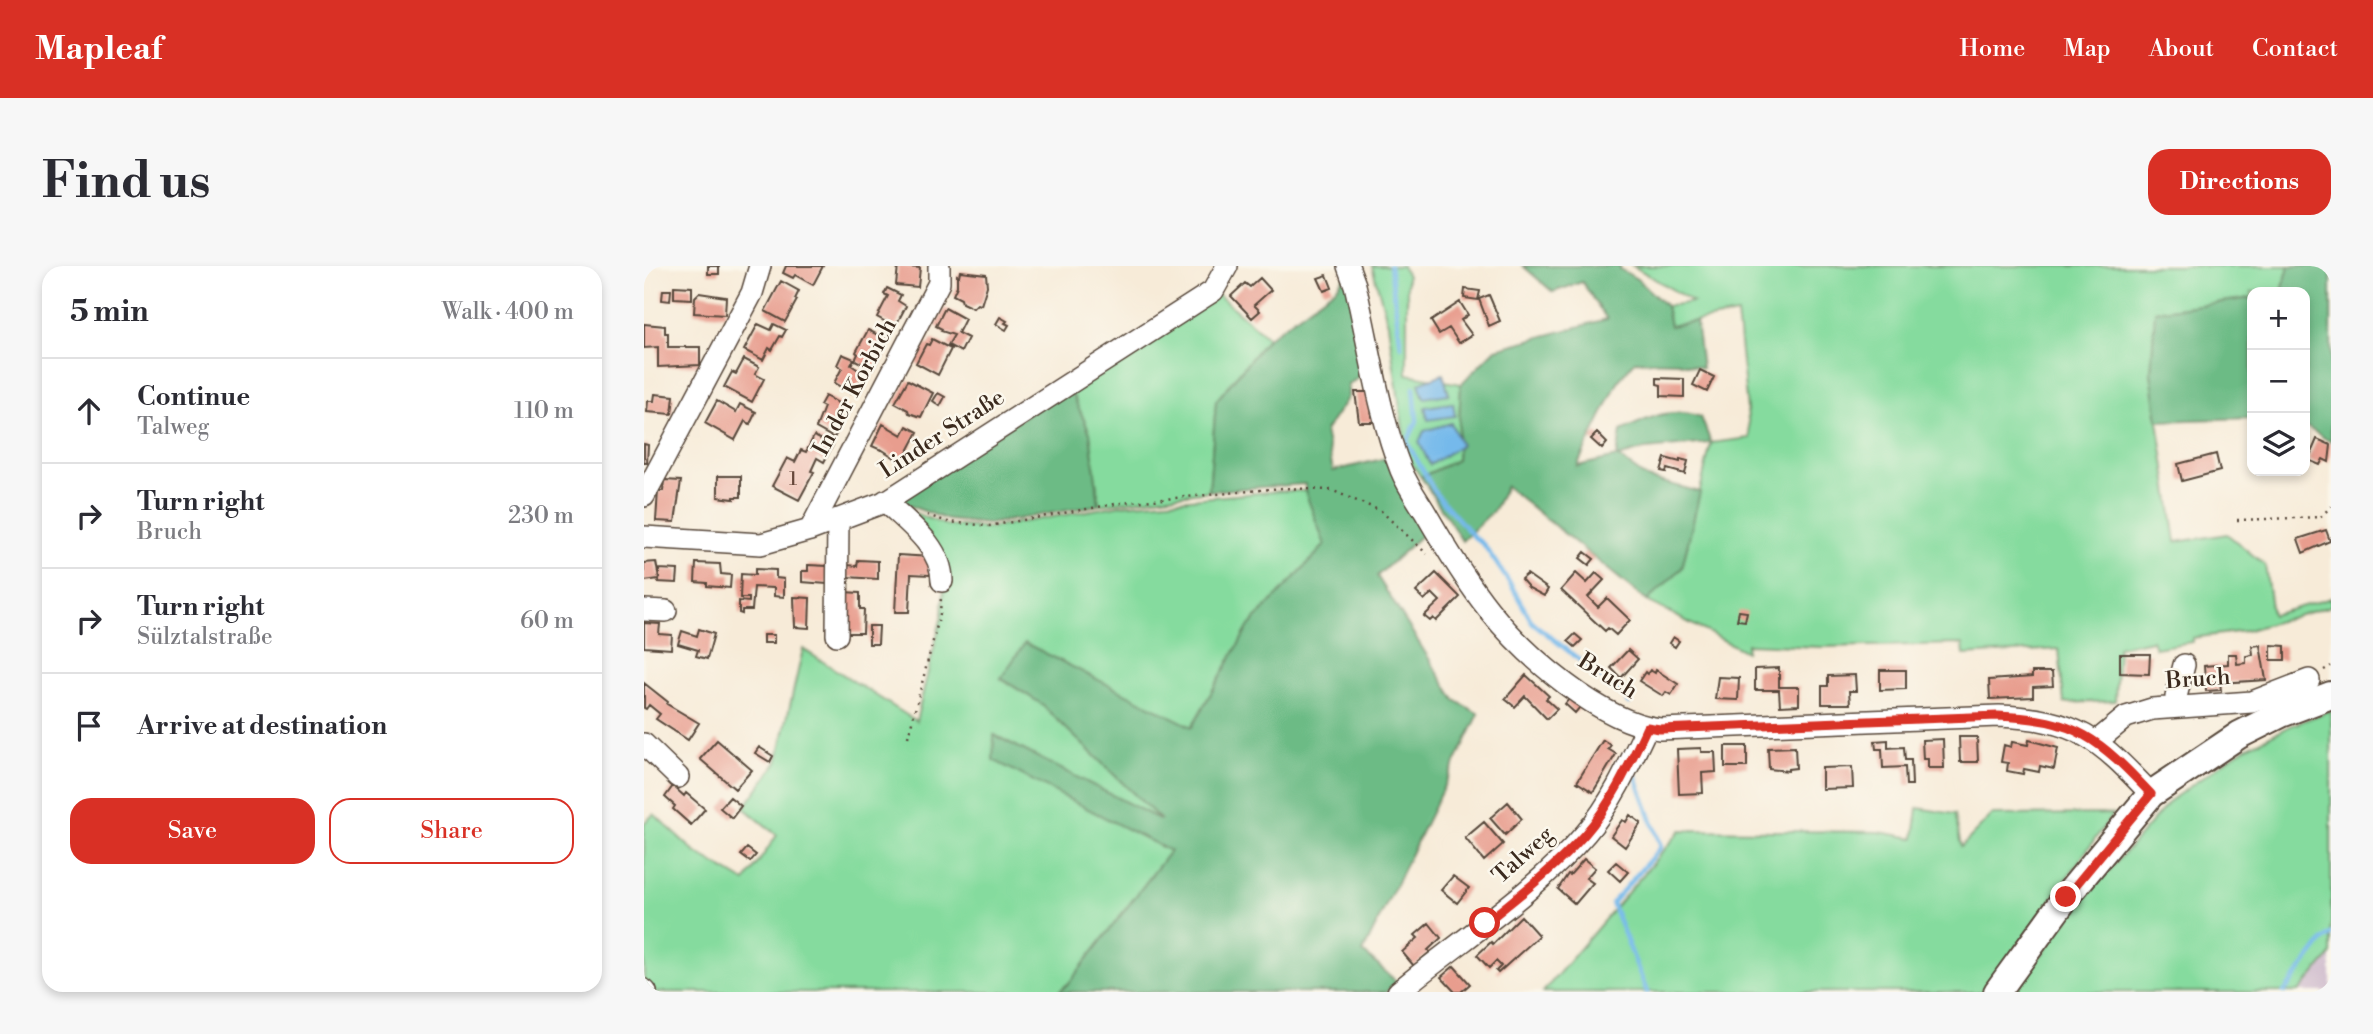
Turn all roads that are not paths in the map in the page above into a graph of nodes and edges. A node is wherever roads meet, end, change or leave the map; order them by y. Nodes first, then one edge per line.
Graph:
1 (760, 266) edge
2 (939, 266) edge
3 (1227, 266) edge
4 (1349, 266) edge
5 (644, 496) edge
6 (885, 502) junction
7 (838, 519) junction
8 (810, 530) junction
9 (644, 537) edge
10 (942, 581) road end
11 (644, 610) edge
12 (666, 611) dead end
13 (837, 635) dead end
14 (2184, 665) dead end
15 (2309, 680) dead end
16 (2331, 695) edge
17 (2176, 708) junction
18 (1647, 727) junction
19 (2096, 742) junction
20 (644, 744) edge
21 (678, 777) dead end
22 (2151, 794) junction
23 (1398, 992) edge
24 (1997, 992) edge

1 - 5 street
2 - 8 street, In der Korbich
3 - 6 street, Linder Straße
4 - 18 street, Bruch
6 - 7 street, Linder Straße
6 - 10 street
7 - 8 street, Linder Straße
7 - 13 street
8 - 9 street, Linder Straße
11 - 12 street
14 - 17 street
15 - 17 street, Bruch
16 - 22 main road
17 - 19 street, Bruch
18 - 19 street, Bruch
18 - 23 street, Talweg
19 - 22 street, Bruch
20 - 21 street
22 - 24 main road

